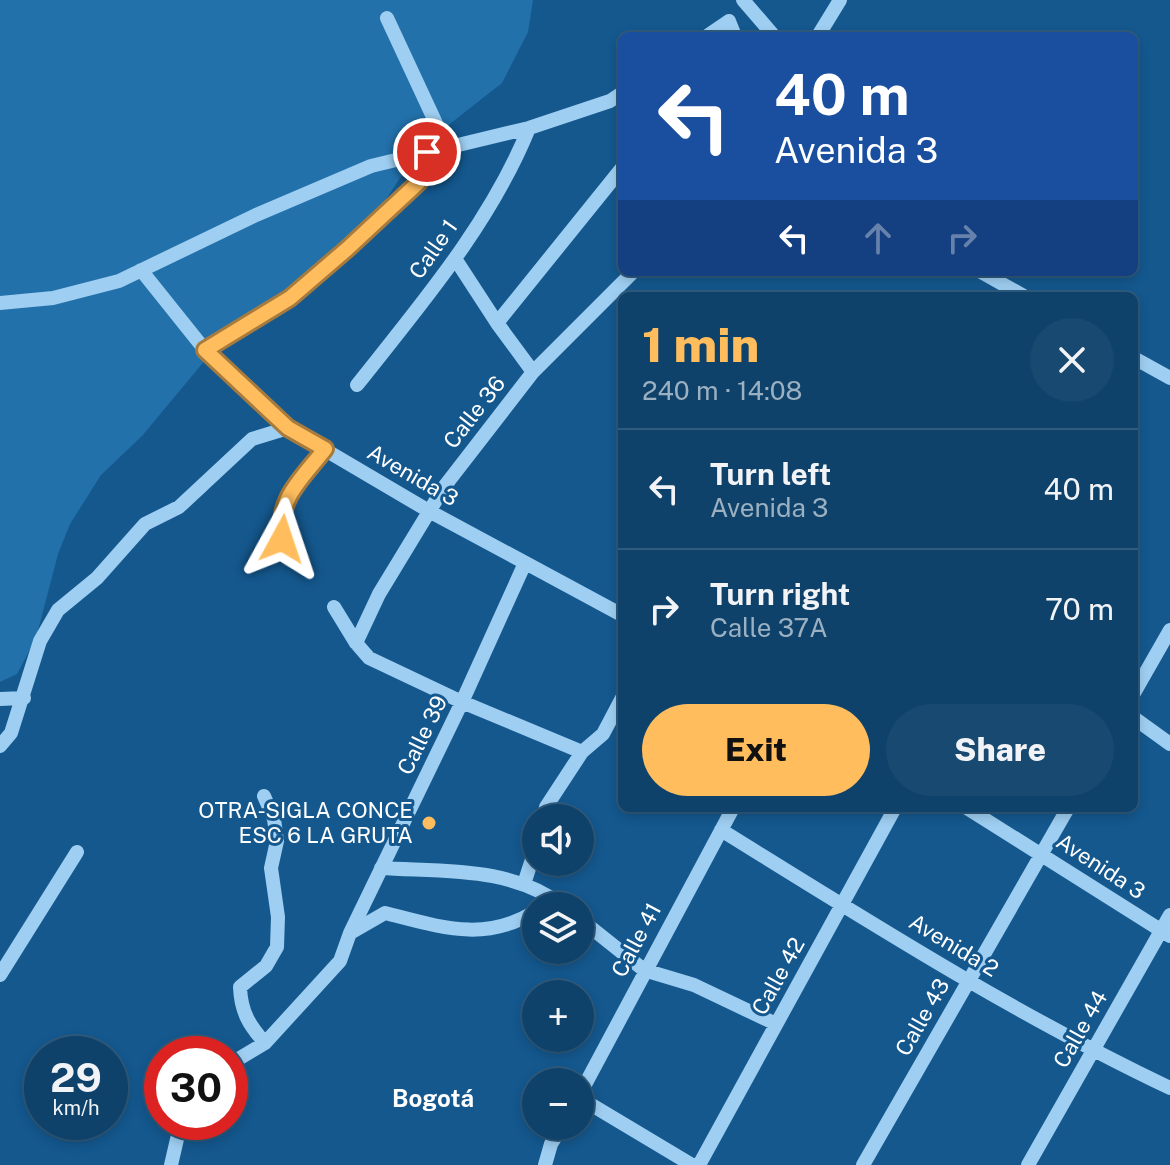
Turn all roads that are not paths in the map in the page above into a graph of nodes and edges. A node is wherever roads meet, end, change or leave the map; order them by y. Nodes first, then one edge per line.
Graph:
1 (840, 0) edge
2 (745, 2) edge
3 (387, 18) dead end
4 (729, 21) junction
5 (713, 32) edge
6 (733, 32) edge
7 (771, 32) edge
8 (820, 32) edge
9 (618, 96) edge
10 (529, 128) junction
11 (447, 147) junction
12 (427, 152) junction
13 (618, 173) edge
14 (456, 260) junction
15 (141, 270) junction
16 (629, 276) edge
17 (988, 276) edge
18 (1017, 292) edge
19 (0, 303) edge
20 (497, 323) junction
21 (205, 350) junction
22 (1138, 360) edge
23 (533, 372) junction
24 (1170, 378) edge
25 (357, 385) dead end
26 (288, 428) junction
27 (325, 449) junction
28 (429, 511) junction
29 (282, 539) dead end
30 (525, 563) junction
31 (334, 607) dead end
32 (618, 613) edge
33 (1170, 630) edge
34 (356, 643) junction
35 (1138, 686) edge
36 (24, 698) junction
37 (0, 699) edge
38 (462, 702) junction
39 (618, 706) edge
40 (1138, 721) edge
41 (1170, 744) edge
42 (0, 746) edge
43 (582, 752) junction
44 (264, 796) dead end
45 (548, 804) edge
46 (731, 812) edge
47 (893, 812) edge
48 (974, 812) edge
49 (1066, 812) edge
50 (721, 830) junction
51 (77, 852) dead end
52 (1042, 853) junction
53 (381, 868) junction
54 (527, 876) edge
55 (524, 884) junction
56 (536, 892) edge
57 (842, 905) junction
58 (1170, 915) edge
59 (522, 918) edge
60 (594, 930) edge
61 (350, 933) junction
62 (1165, 934) edge
63 (644, 970) junction
64 (0, 975) edge
65 (969, 980) junction
66 (776, 1024) junction
67 (265, 1043) junction
68 (1093, 1051) junction
69 (248, 1053) edge
70 (594, 1068) edge
71 (1170, 1088) edge
72 (594, 1105) edge
73 (177, 1140) edge
74 (553, 1140) edge
75 (171, 1165) edge
76 (545, 1165) edge
77 (692, 1165) edge
78 (699, 1165) edge
79 (863, 1165) edge
80 (1028, 1165) edge

1 - 8 street
2 - 4 street
2 - 7 street
3 - 11 street
4 - 5 street
4 - 6 street
9 - 10 street
10 - 11 street
10 - 14 street, Calle 1
11 - 12 street
12 - 15 street
12 - 21 street
13 - 20 street
14 - 20 street
14 - 25 street, Calle 1
15 - 19 street
15 - 21 street, Avenida 3
16 - 23 street, Calle 36
17 - 18 street
20 - 23 street
21 - 26 street, Avenida 3
22 - 24 street
23 - 28 street, Calle 36
26 - 27 street, Avenida 3
26 - 36 street
27 - 28 street, Avenida 3
27 - 29 street
28 - 30 street, Avenida 3
28 - 34 street, Calle 36
30 - 32 street, Avenida 3
30 - 38 street, Calle 39
31 - 34 street
33 - 35 street
34 - 38 street
36 - 37 street
36 - 42 street
38 - 43 street
38 - 53 street, Calle 39
39 - 43 street
40 - 41 street
43 - 45 street
44 - 67 street
46 - 50 street, Calle 41
47 - 57 street, Calle 42
48 - 52 street, Avenida 3
49 - 52 street, Calle 43
50 - 57 street, Avenida 2
50 - 63 street, Calle 41
51 - 64 street
52 - 62 street, Avenida 3
52 - 65 street, Calle 43
53 - 55 street
53 - 61 street, Calle 39
54 - 55 street
55 - 56 street
57 - 65 street, Avenida 2
57 - 66 street, Calle 42
58 - 62 street, Calle 44
59 - 61 street
60 - 63 street
61 - 67 street, Calle 39
62 - 68 street, Calle 44
63 - 66 street
63 - 70 street, Calle 41
65 - 68 street, Avenida 2
65 - 79 street, Calle 43
66 - 78 street, Calle 42
67 - 69 street, Calle 39
68 - 71 street, Avenida 2
68 - 80 street, Calle 44
72 - 77 street
73 - 75 street
74 - 76 street

